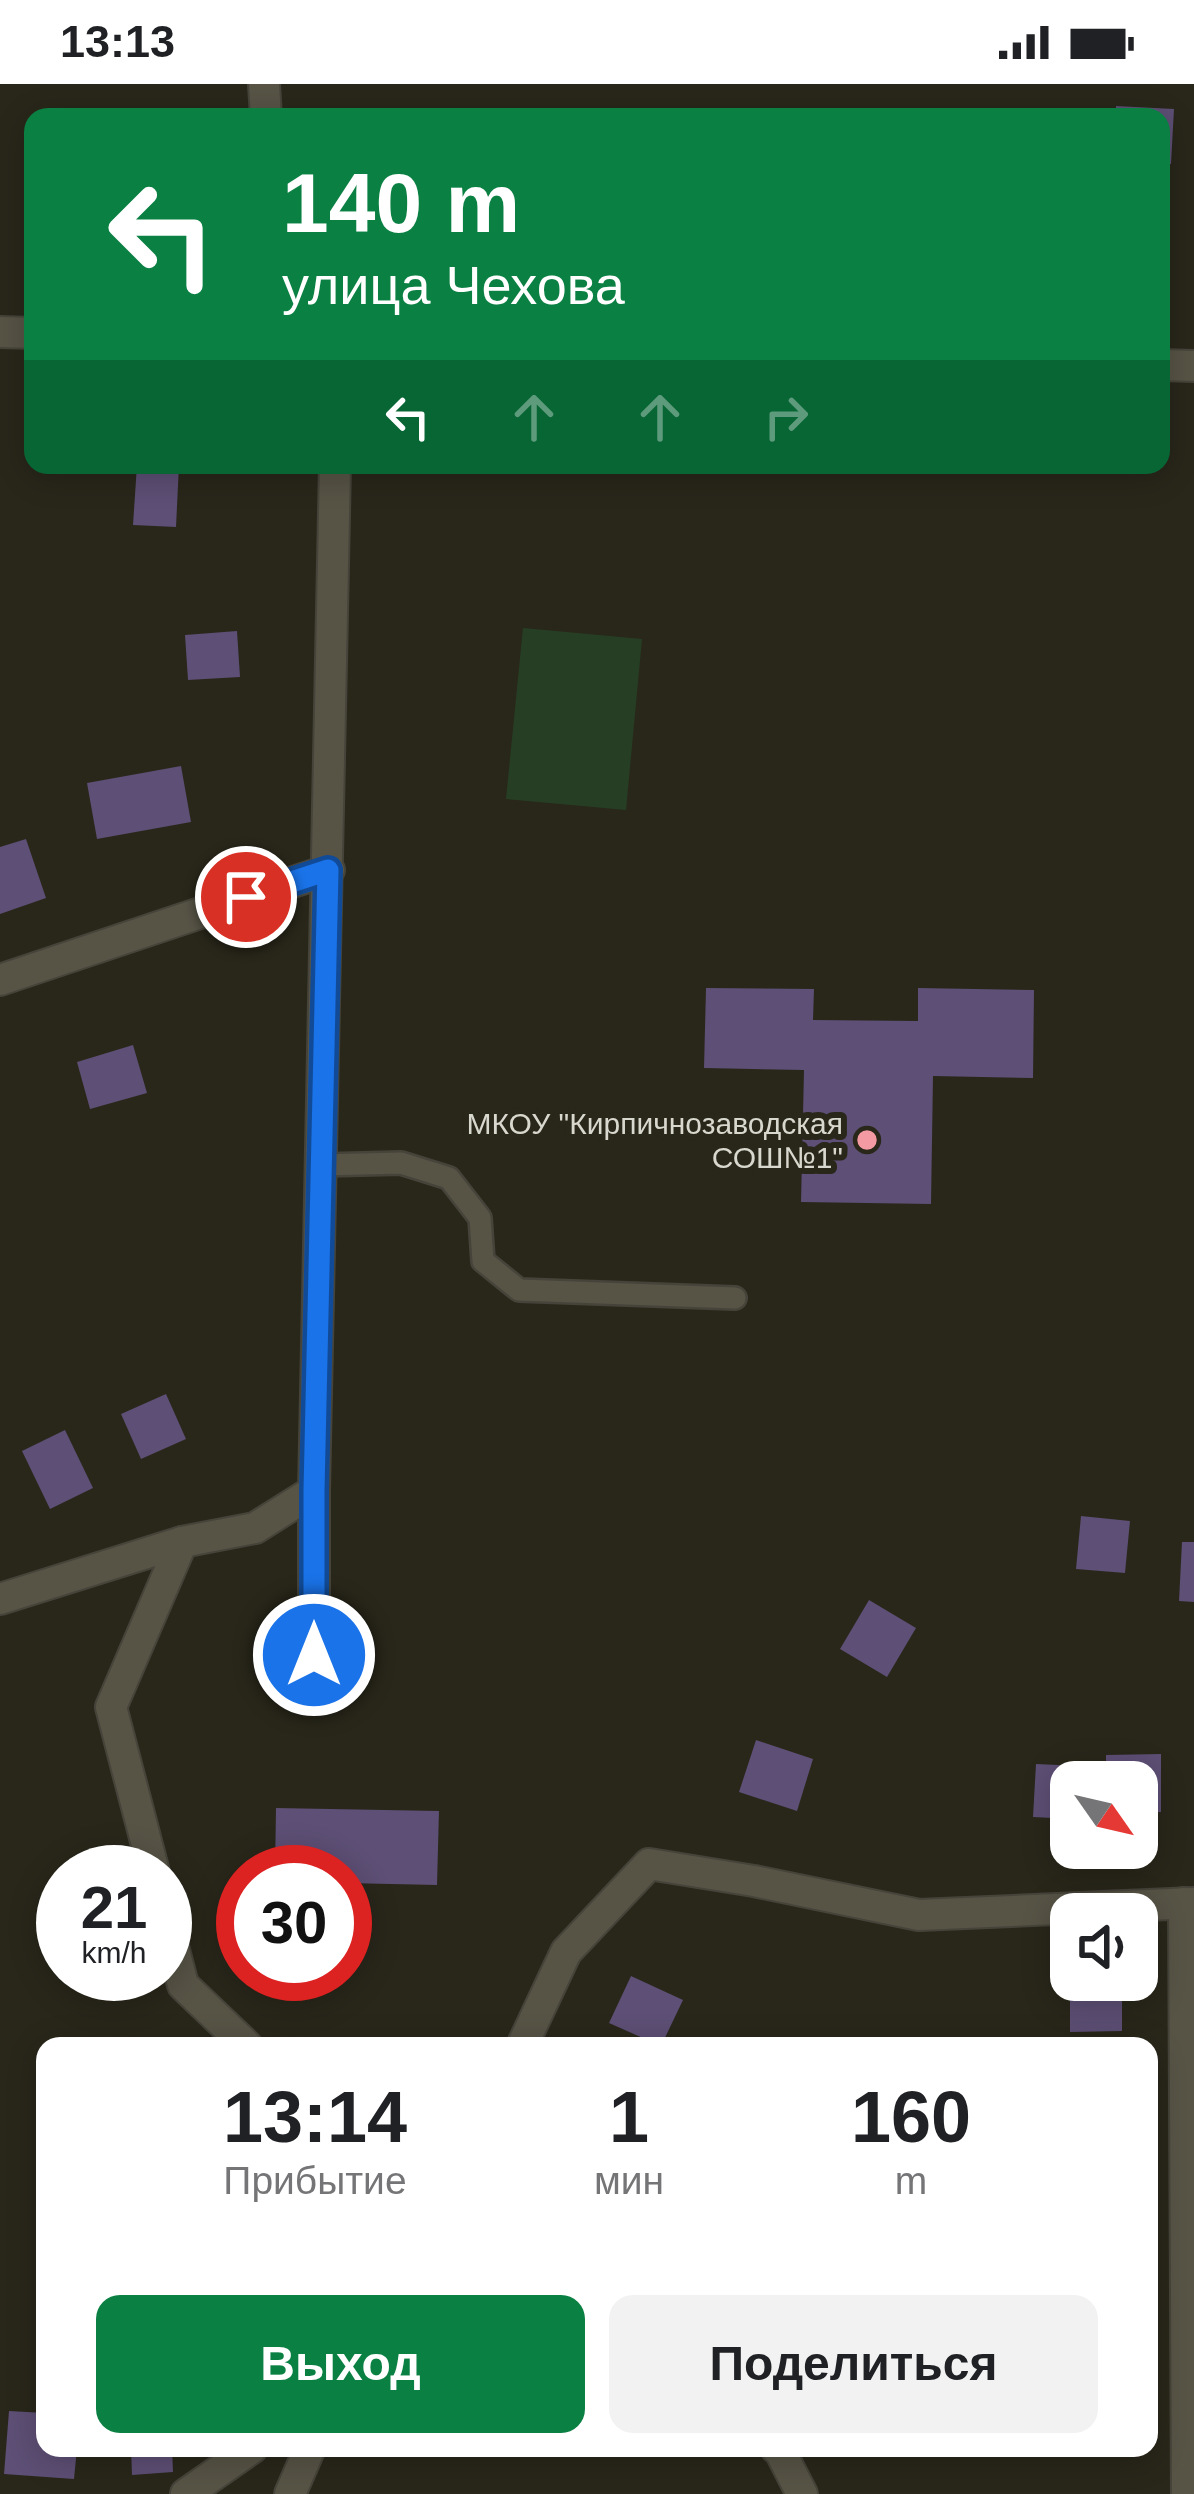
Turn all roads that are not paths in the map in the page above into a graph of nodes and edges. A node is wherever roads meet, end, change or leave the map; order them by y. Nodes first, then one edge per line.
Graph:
1 (335, 474) edge
2 (328, 870) junction
3 (0, 980) edge
4 (322, 1165) junction
5 (735, 1298) dead end
6 (314, 1491) junction
7 (182, 1542) junction
8 (0, 1599) edge
9 (314, 1655) dead end
10 (147, 1845) edge
11 (1189, 1903) edge
12 (192, 1994) edge
13 (238, 2037) edge
14 (526, 2037) edge
15 (239, 2457) edge
16 (306, 2457) edge
17 (783, 2457) edge
18 (186, 2494) edge
19 (290, 2494) edge
20 (802, 2494) edge
21 (1187, 2494) edge

1 - 2 street
2 - 3 street
2 - 4 street
4 - 5 lane
4 - 6 street
6 - 7 street
6 - 9 street
7 - 8 street
7 - 10 street
11 - 14 street
11 - 21 street
12 - 13 street
15 - 18 street
16 - 19 street
17 - 20 street

